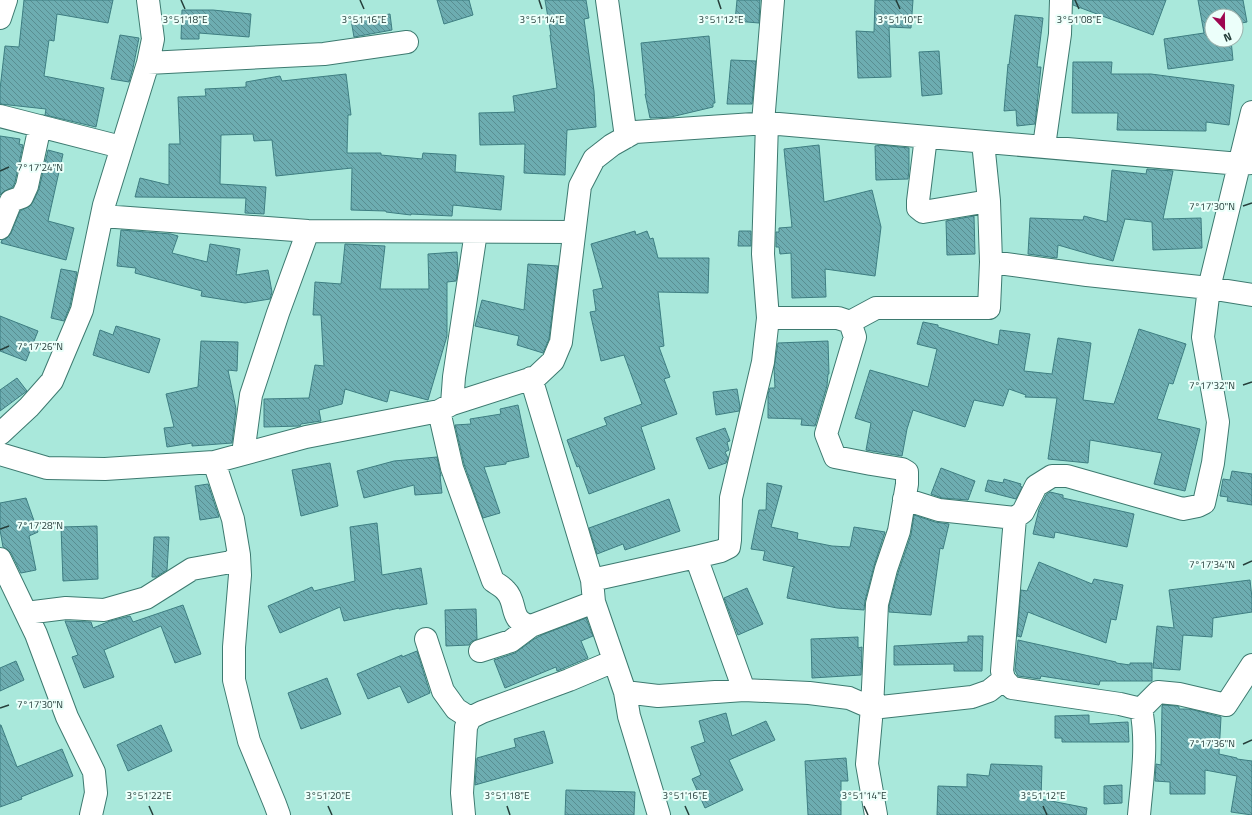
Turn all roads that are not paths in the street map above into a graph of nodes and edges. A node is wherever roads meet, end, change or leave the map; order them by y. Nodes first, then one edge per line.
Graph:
1 (6, 0) edge
2 (148, 0) edge
3 (608, 0) edge
4 (773, 0) edge
5 (1061, 0) edge
6 (0, 18) edge
7 (407, 42) dead end
8 (148, 63) junction
9 (1252, 112) edge
10 (0, 116) edge
11 (765, 123) junction
12 (40, 126) junction
13 (626, 137) junction
14 (926, 137) junction
15 (983, 142) junction
16 (1044, 146) junction
17 (121, 147) junction
18 (1246, 163) edge
19 (989, 201) junction
20 (102, 216) junction
21 (0, 228) edge
22 (308, 231) junction
23 (476, 232) junction
24 (574, 232) junction
25 (991, 262) junction
26 (1209, 288) junction
27 (1252, 295) edge
28 (768, 318) junction
29 (850, 322) junction
30 (531, 378) junction
31 (445, 408) junction
32 (0, 434) edge
33 (0, 454) edge
34 (243, 454) junction
35 (214, 462) junction
36 (904, 499) junction
37 (1015, 518) junction
38 (239, 555) junction
39 (696, 557) junction
40 (0, 558) edge
41 (592, 580) junction
42 (594, 602) junction
43 (26, 613) junction
44 (531, 626) junction
45 (426, 639) dead end
46 (480, 652) dead end
47 (614, 661) junction
48 (1252, 665) edge
49 (1004, 679) junction
50 (744, 690) junction
51 (625, 692) junction
52 (872, 708) junction
53 (1141, 709) junction
54 (470, 718) junction
55 (1143, 814) edge
56 (90, 815) edge
57 (279, 815) edge
58 (464, 815) edge
59 (659, 815) edge
60 (876, 815) edge

1 - 6 street
2 - 8 street
3 - 13 street
4 - 11 street
5 - 16 street
7 - 8 street
8 - 17 street
9 - 18 street
10 - 12 street
11 - 13 street
11 - 14 street
11 - 28 street
12 - 17 street
12 - 21 street
13 - 24 street
14 - 15 street
14 - 19 street
15 - 16 street
15 - 19 street
16 - 18 street
17 - 20 street
18 - 26 street
19 - 25 street
20 - 22 street
20 - 32 street
22 - 23 street
22 - 34 street
23 - 24 street
23 - 31 street
24 - 30 street
25 - 26 street
25 - 29 street
26 - 27 street
26 - 37 street
28 - 29 street
28 - 39 street
29 - 36 street
30 - 31 street
30 - 41 street
31 - 34 street
31 - 44 street
33 - 35 street
34 - 35 street
35 - 38 street
36 - 37 street
36 - 52 street
37 - 49 street
38 - 43 street
38 - 57 street
39 - 41 street
39 - 50 street
40 - 43 street
41 - 42 street
42 - 44 street
42 - 47 street
43 - 56 street
44 - 46 street
45 - 54 street
47 - 51 street
47 - 54 street
48 - 53 street
49 - 52 street
49 - 53 street
50 - 51 street
50 - 52 street
51 - 59 street
52 - 60 street
53 - 55 street
54 - 58 street

